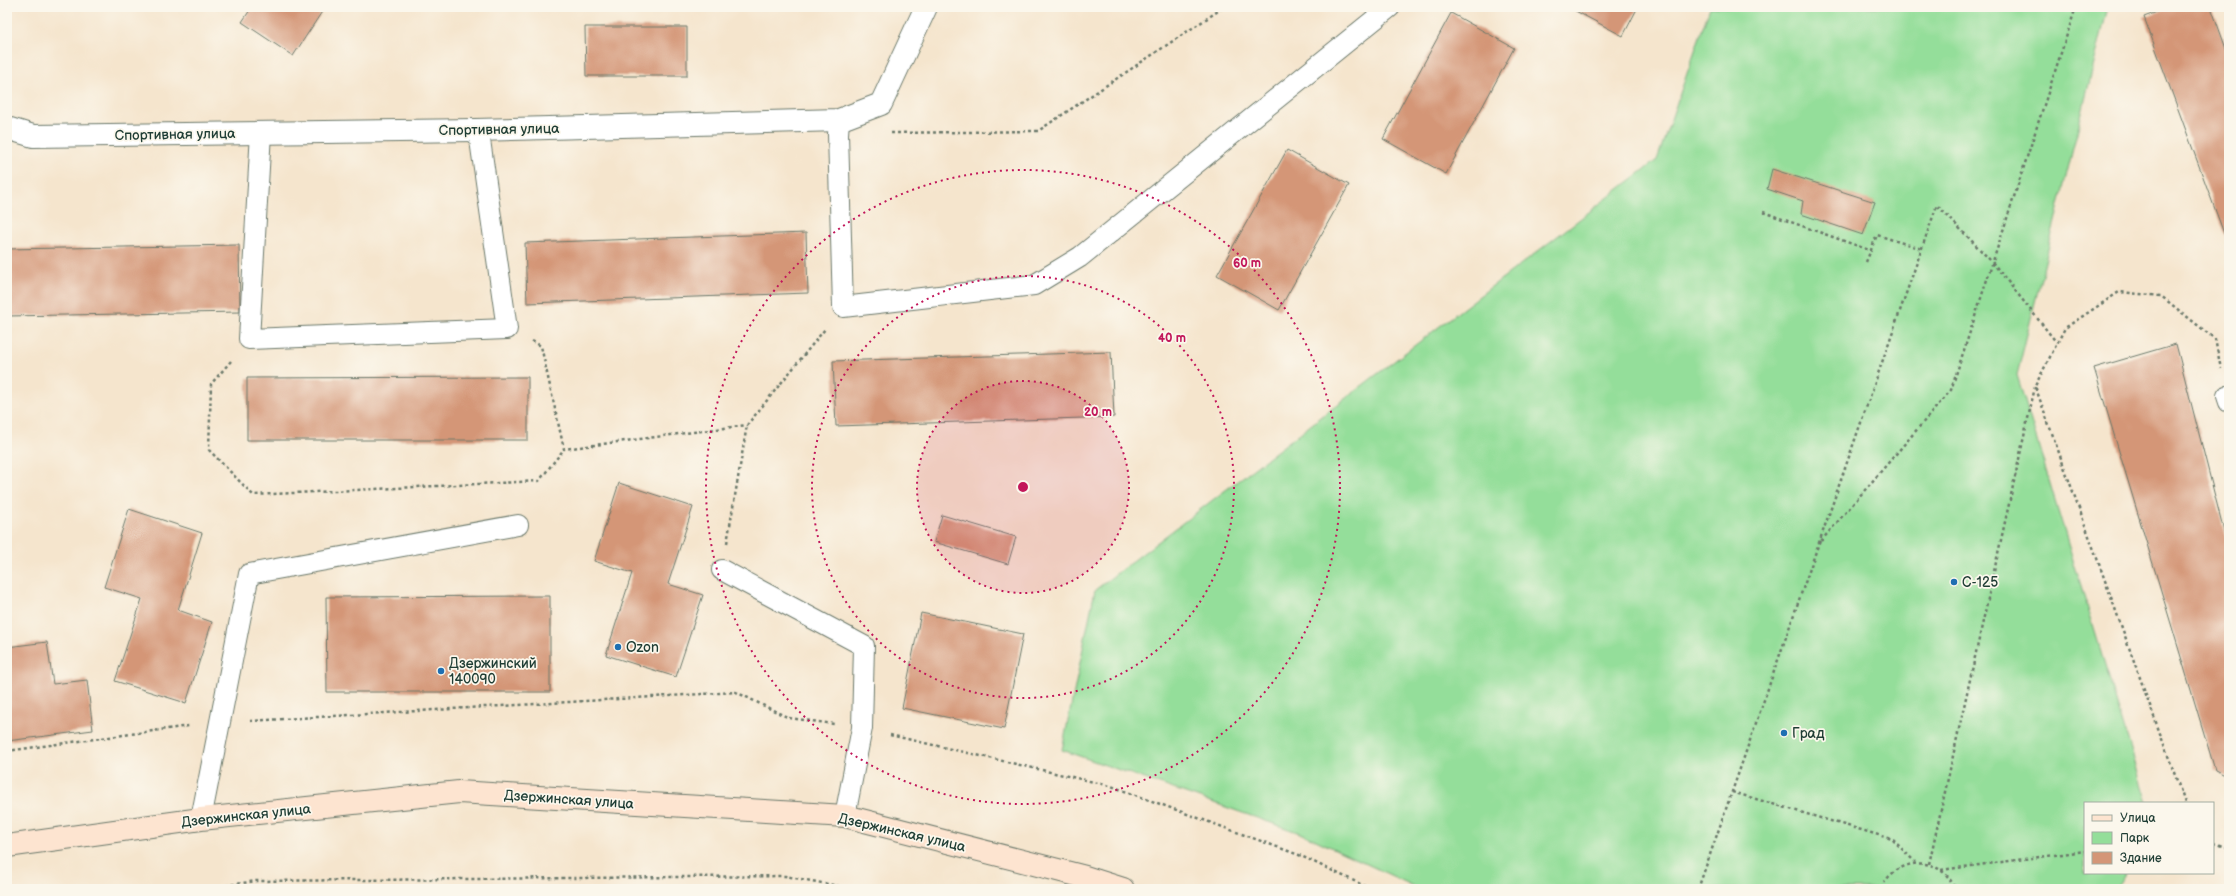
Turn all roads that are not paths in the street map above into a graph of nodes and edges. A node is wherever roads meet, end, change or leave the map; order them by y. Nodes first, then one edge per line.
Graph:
1 (926, 7) edge
2 (1390, 7) edge
3 (839, 120) junction
4 (7, 128) edge
5 (474, 130) junction
6 (261, 133) junction
7 (518, 525) dead end
8 (722, 570) road end
9 (846, 816) junction
10 (201, 819) junction
11 (7, 846) edge
12 (1124, 889) edge

1 - 3 street, Спортивная улица
2 - 3 lane
3 - 5 street, Спортивная улица
4 - 6 street, Спортивная улица
5 - 6 street, Спортивная улица
5 - 6 lane
7 - 10 lane
8 - 9 lane
9 - 10 main road, Дзержинская улица
9 - 12 main road, Дзержинская улица
10 - 11 main road, Дзержинская улица

